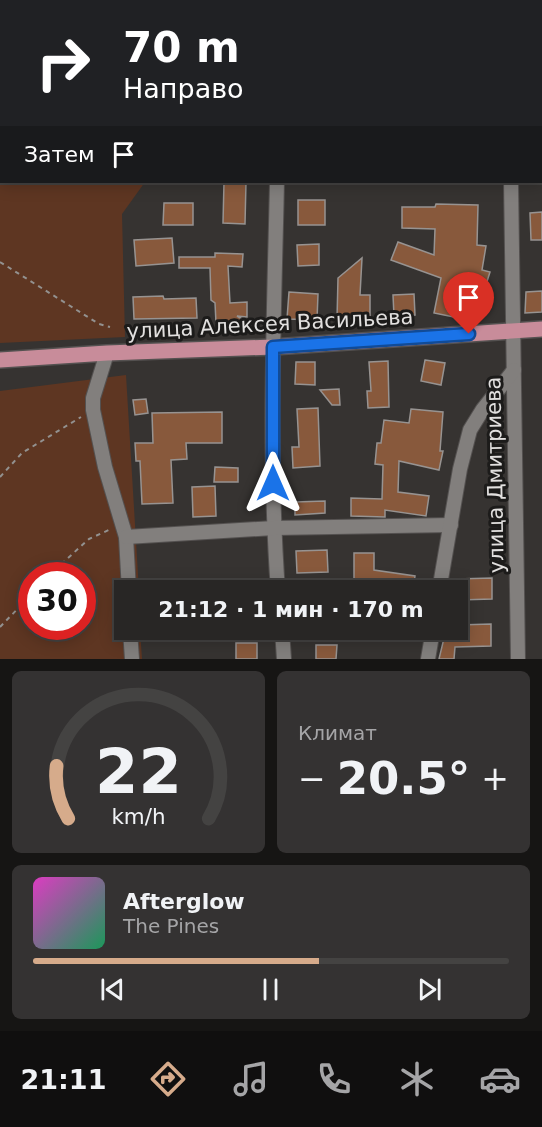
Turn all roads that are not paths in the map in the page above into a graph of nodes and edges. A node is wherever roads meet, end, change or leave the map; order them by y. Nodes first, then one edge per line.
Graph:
1 (277, 183) edge
2 (511, 183) edge
3 (542, 329) edge
4 (513, 331) junction
5 (273, 347) junction
6 (107, 352) junction
7 (0, 360) edge
8 (514, 370) junction
9 (451, 525) junction
10 (274, 528) junction
11 (124, 531) junction
12 (128, 580) edge
13 (278, 580) edge
14 (441, 580) edge
15 (131, 640) edge
16 (283, 640) edge
17 (431, 640) edge
18 (132, 659) edge
19 (284, 659) edge
20 (428, 659) edge
21 (518, 659) edge

1 - 5 street
2 - 4 street, улица Дмитриева
3 - 4 main road, улица Алексея Васильева
4 - 5 main road, улица Алексея Васильева
4 - 8 street, улица Дмитриева
5 - 6 main road, улица Алексея Васильева
5 - 10 street
6 - 7 main road, улица Алексея Васильева
6 - 11 street
8 - 9 street
8 - 21 street, улица Дмитриева
9 - 10 street
9 - 14 street
10 - 11 street
10 - 13 street
11 - 12 street
15 - 18 street
16 - 19 street
17 - 20 street

